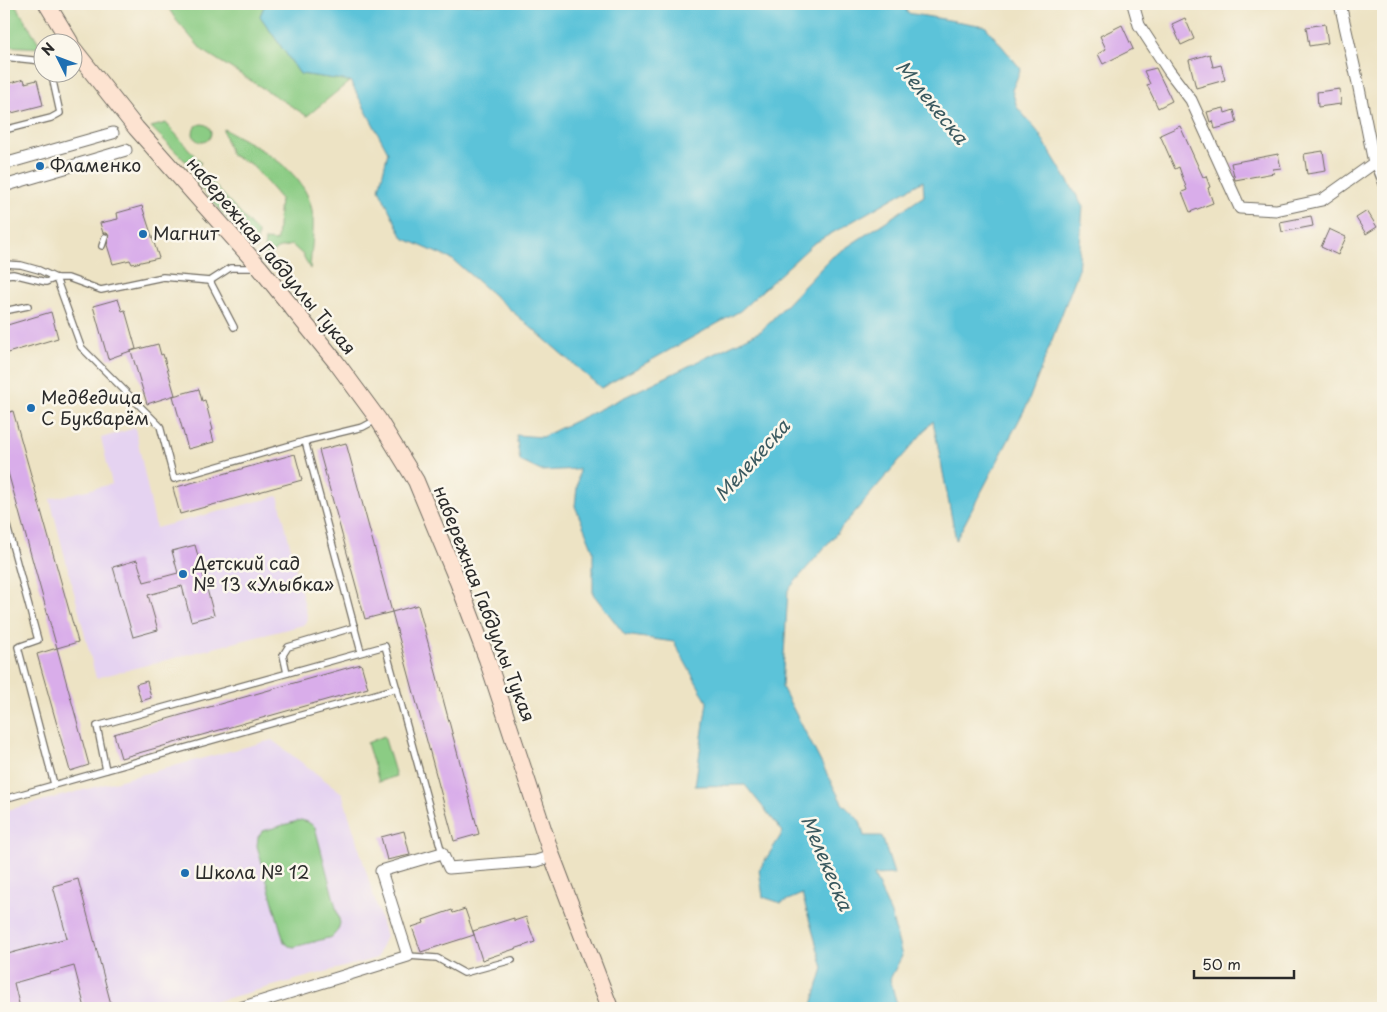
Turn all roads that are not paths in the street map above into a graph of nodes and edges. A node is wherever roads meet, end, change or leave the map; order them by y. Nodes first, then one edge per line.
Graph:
1 (47, 4) edge
2 (1133, 4) edge
3 (1340, 4) edge
4 (64, 32) edge
5 (4, 57) edge
6 (32, 60) edge
7 (82, 60) edge
8 (53, 82) edge
9 (4, 130) edge
10 (113, 133) dead end
11 (126, 150) dead end
12 (1374, 163) junction
13 (4, 164) edge
14 (4, 186) edge
15 (1383, 186) edge
16 (105, 237) dead end
17 (102, 246) dead end
18 (4, 264) edge
19 (260, 268) junction
20 (4, 275) edge
21 (56, 278) junction
22 (210, 281) junction
23 (28, 306) dead end
24 (4, 311) edge
25 (234, 327) dead end
26 (378, 420) junction
27 (305, 442) junction
28 (4, 515) edge
29 (355, 627) junction
30 (361, 652) junction
31 (286, 673) junction
32 (397, 688) junction
33 (106, 770) junction
34 (54, 784) junction
35 (4, 799) edge
36 (442, 853) junction
37 (552, 856) junction
38 (408, 956) junction
39 (512, 960) dead end
40 (240, 1008) edge
41 (610, 1008) edge

1 - 4 main road
2 - 12 street
3 - 12 street
5 - 6 lane
7 - 19 main road, набережная Габдуллы Тукая
8 - 9 lane
10 - 13 street
11 - 14 street
12 - 15 lane
16 - 17 lane
18 - 21 lane
19 - 22 lane
19 - 26 main road, набережная Габдуллы Тукая
20 - 21 lane
21 - 22 lane
21 - 27 lane
22 - 25 lane
23 - 24 lane
26 - 27 lane
26 - 37 main road, набережная Габдуллы Тукая
27 - 29 lane
28 - 34 lane
29 - 30 lane
29 - 31 lane
30 - 31 lane
30 - 32 lane
31 - 33 lane
32 - 33 lane
32 - 36 lane
33 - 34 lane
34 - 35 lane
36 - 37 street
36 - 38 street
37 - 41 main road, набережная Габдуллы Тукая
38 - 39 lane
38 - 40 street

